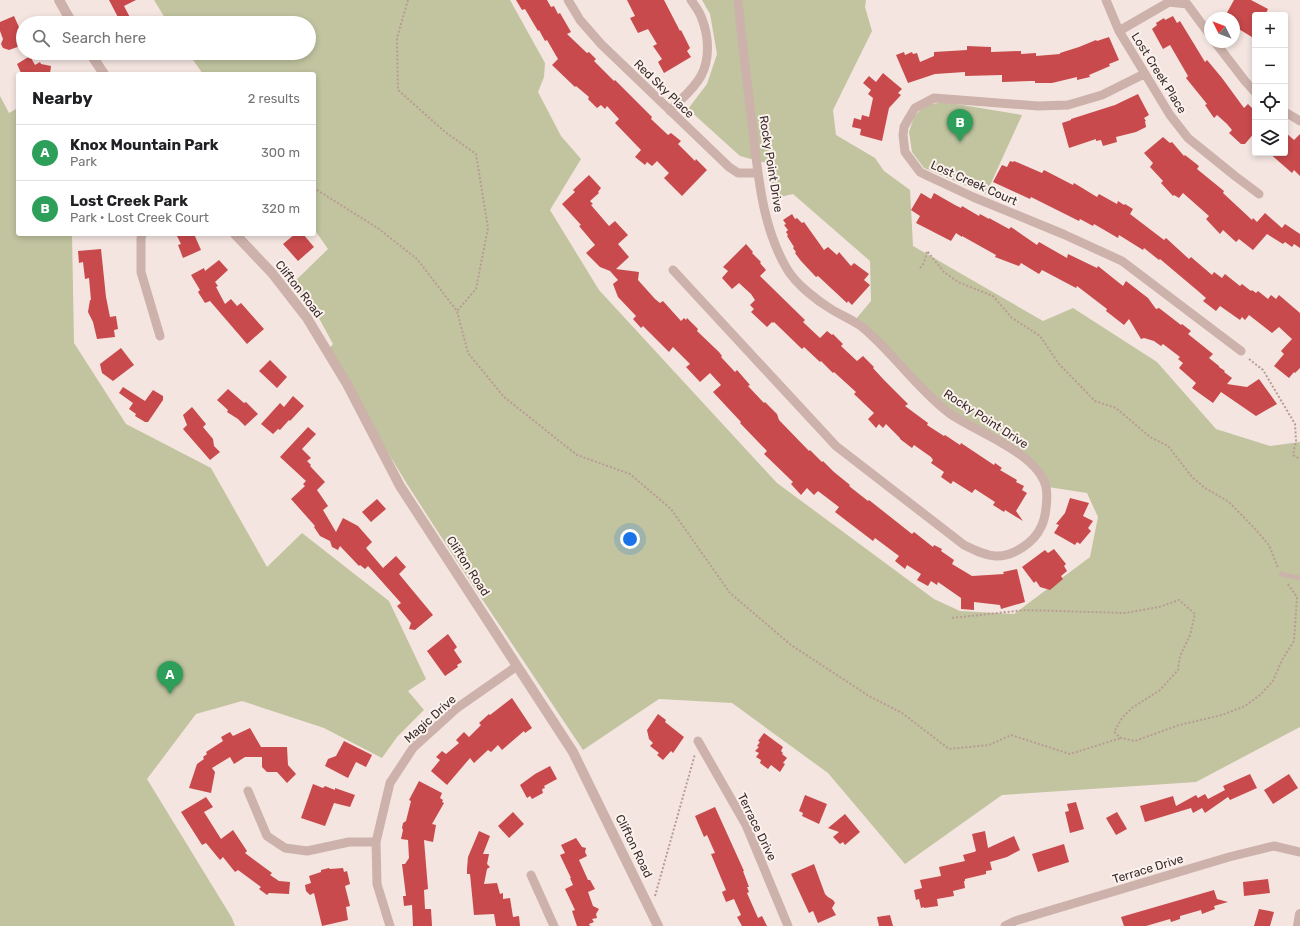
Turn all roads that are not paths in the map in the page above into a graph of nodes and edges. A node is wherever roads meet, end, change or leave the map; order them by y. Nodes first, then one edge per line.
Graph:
1 (58, 0) edge
2 (568, 0) edge
3 (691, 0) edge
4 (738, 0) edge
5 (1106, 0) edge
6 (68, 16) edge
7 (1204, 27) edge
8 (1119, 31) junction
9 (1220, 48) edge
10 (95, 60) edge
11 (103, 72) edge
12 (1144, 74) junction
13 (1252, 88) edge
14 (670, 111) junction
15 (1288, 114) edge
16 (1300, 121) edge
17 (758, 173) junction
18 (1259, 194) dead end
19 (142, 236) edge
20 (237, 236) edge
21 (673, 270) dead end
22 (160, 336) dead end
23 (1241, 351) dead end
24 (1281, 574) road end
25 (1300, 578) edge
26 (517, 666) junction
27 (698, 741) road end
28 (248, 791) dead end
29 (376, 842) junction
30 (1300, 852) edge
31 (531, 875) dead end
32 (1300, 914) edge
33 (390, 926) edge
34 (554, 926) edge
35 (658, 926) edge
36 (788, 926) edge
37 (1005, 926) edge
38 (1298, 926) edge

1 - 6 street
2 - 14 street, Red Sky Place
3 - 14 street
4 - 17 street, Rocky Point Drive
5 - 8 street, Lost Creek Place
7 - 8 street
8 - 12 street, Lost Creek Place
9 - 13 street
10 - 11 street
12 - 18 street, Lost Creek Place
12 - 23 street, Lost Creek Court
14 - 17 street, Red Sky Place
15 - 16 street
17 - 21 street, Rocky Point Drive
19 - 22 street
20 - 26 street, Clifton Road
24 - 25 lane
26 - 29 street, Magic Drive
26 - 35 street, Clifton Road
27 - 36 street, Terrace Drive
28 - 29 street
29 - 33 street, Magic Drive
30 - 37 street, Terrace Drive
31 - 34 street
32 - 38 street

